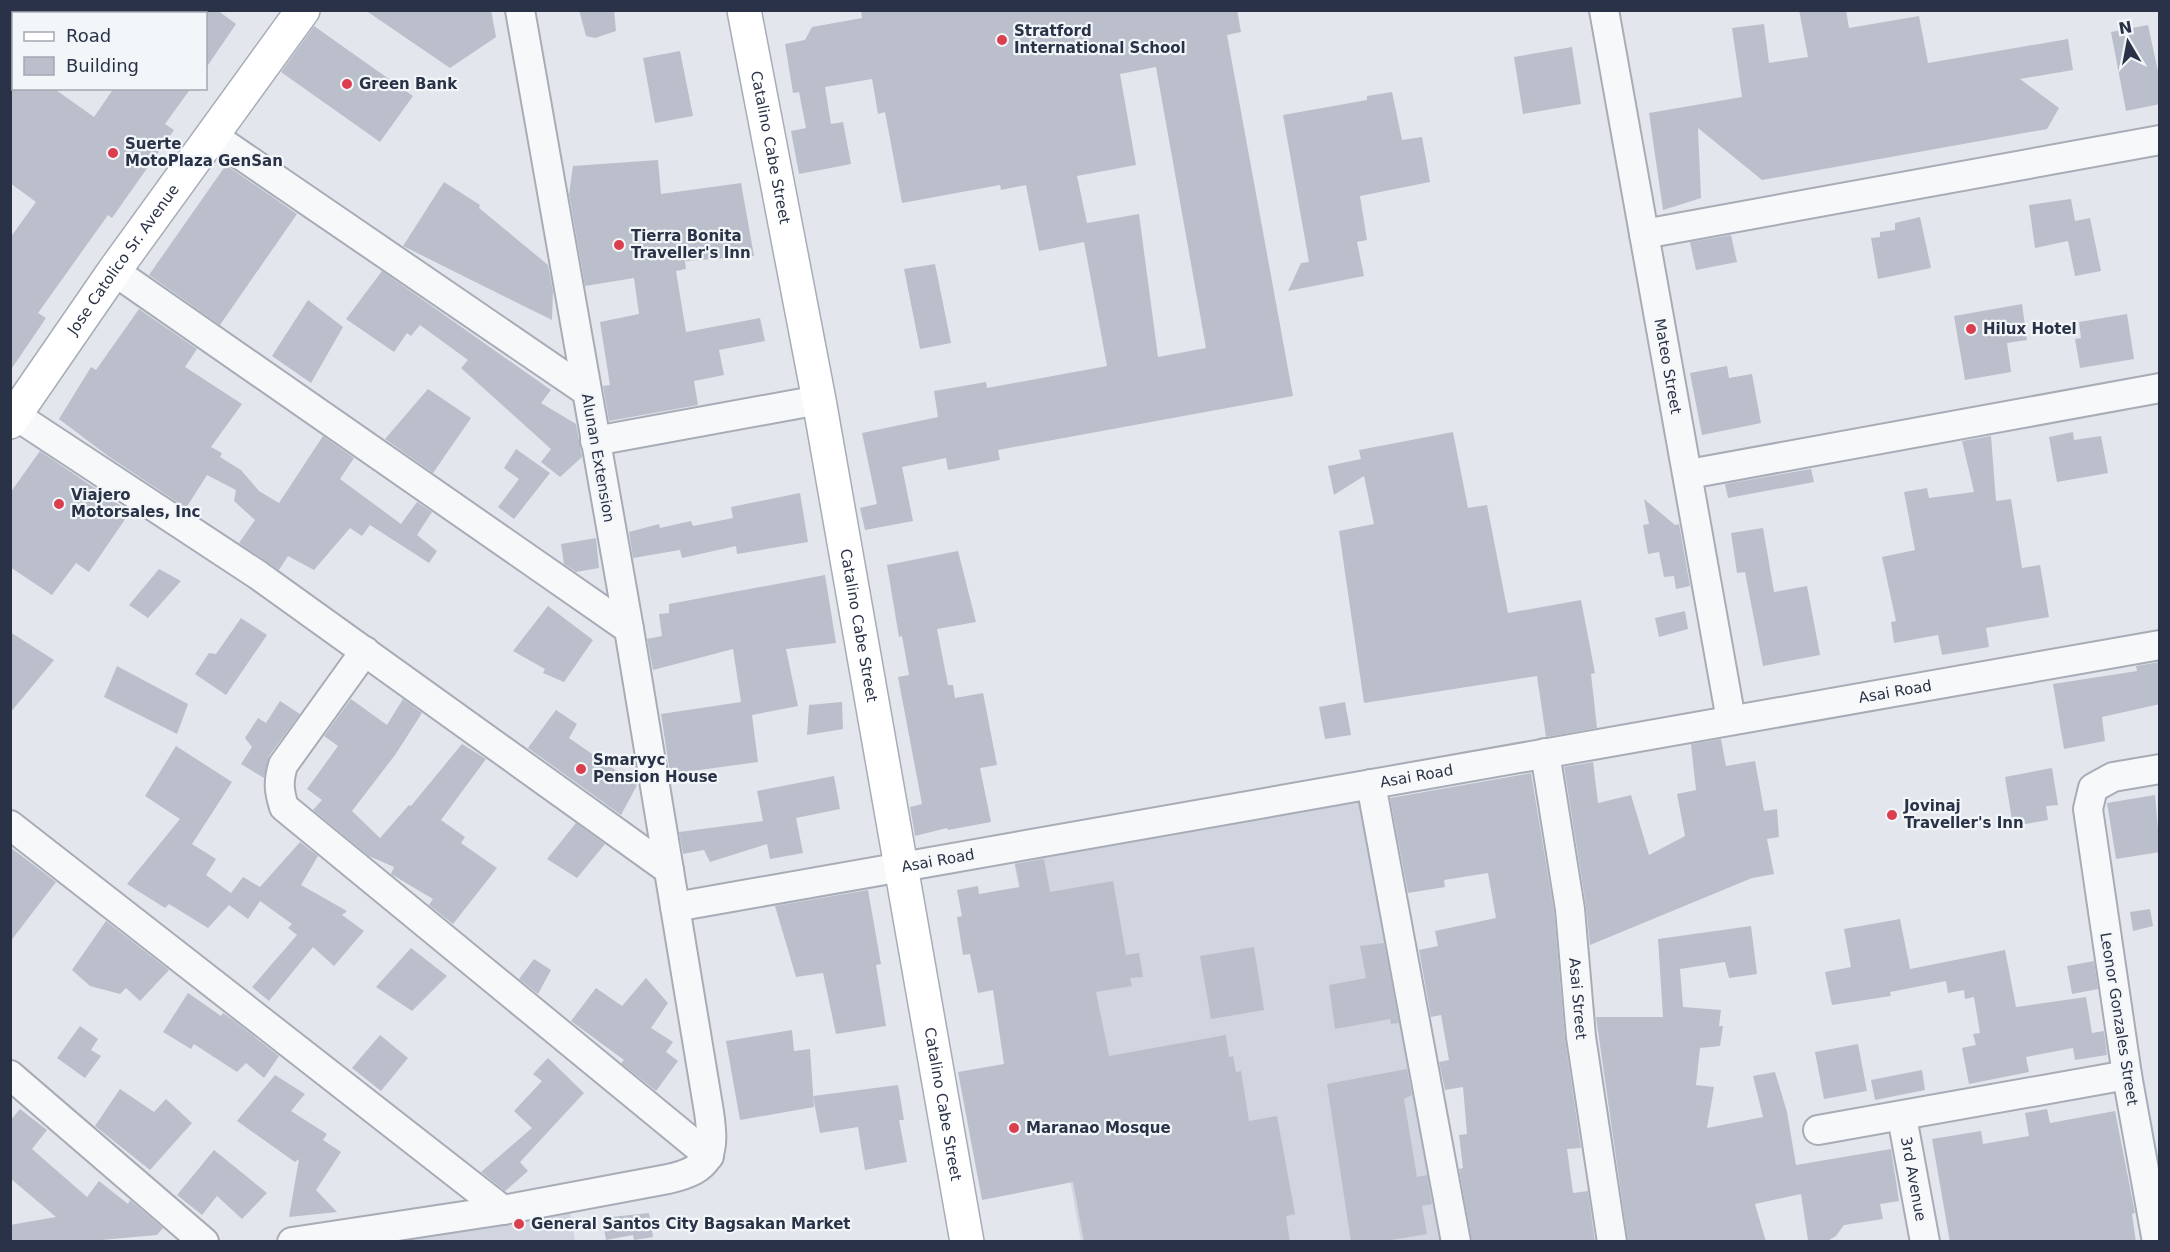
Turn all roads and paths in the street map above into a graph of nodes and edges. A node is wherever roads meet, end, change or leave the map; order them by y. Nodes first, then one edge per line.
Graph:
1 (303, 10) edge
2 (520, 10) edge
3 (744, 10) edge
4 (1605, 11) edge
5 (213, 136) junction
6 (2160, 141) edge
7 (1644, 234) junction
8 (114, 271) junction
9 (2160, 388) edge
10 (586, 391) junction
11 (819, 400) junction
12 (13, 418) edge
13 (595, 441) junction
14 (1689, 474) junction
15 (629, 629) junction
16 (2160, 645) edge
17 (365, 651) junction
18 (1731, 720) junction
19 (1545, 753) junction
20 (2160, 769) edge
21 (1371, 784) junction
22 (10, 825) edge
23 (903, 867) junction
24 (669, 870) junction
25 (675, 907) junction
26 (10, 1075) edge
27 (2127, 1075) junction
28 (1902, 1117) junction
29 (1818, 1130) dead end
30 (709, 1156) junction
31 (503, 1210) junction
32 (204, 1242) edge
33 (292, 1242) edge
34 (968, 1242) edge
35 (1456, 1242) edge
36 (1612, 1242) edge
37 (1925, 1242) edge
38 (2157, 1242) edge

1 - 5 street, Jose Catolico Sr. Avenue
2 - 10 street, Alunan Extension
3 - 11 street, Catalino Cabe Street
4 - 7 street, Mateo Street
5 - 8 street, Jose Catolico Sr. Avenue
5 - 10 street
6 - 7 street
7 - 14 street, Mateo Street
8 - 12 street, Jose Catolico Sr. Avenue
8 - 15 street
9 - 14 street
10 - 13 street, Alunan Extension
11 - 13 street
11 - 23 street, Catalino Cabe Street
12 - 17 street
13 - 15 street, Alunan Extension
14 - 18 street, Mateo Street
15 - 24 street, Alunan Extension
16 - 18 street, Asai Road
17 - 24 street
17 - 30 street
18 - 19 street, Asai Road
19 - 21 street, Asai Road
19 - 36 street, Asai Street
20 - 27 street, Leonor Gonzales Street
21 - 23 street, Asai Road
21 - 35 street
22 - 31 street
23 - 25 street, Asai Road
23 - 34 street, Catalino Cabe Street
24 - 25 street, Alunan Extension
25 - 30 street, Alunan Extension
26 - 32 street
27 - 28 street
27 - 38 street, Leonor Gonzales Street
28 - 29 street
28 - 37 street, 3rd Avenue
30 - 31 street
31 - 33 street

